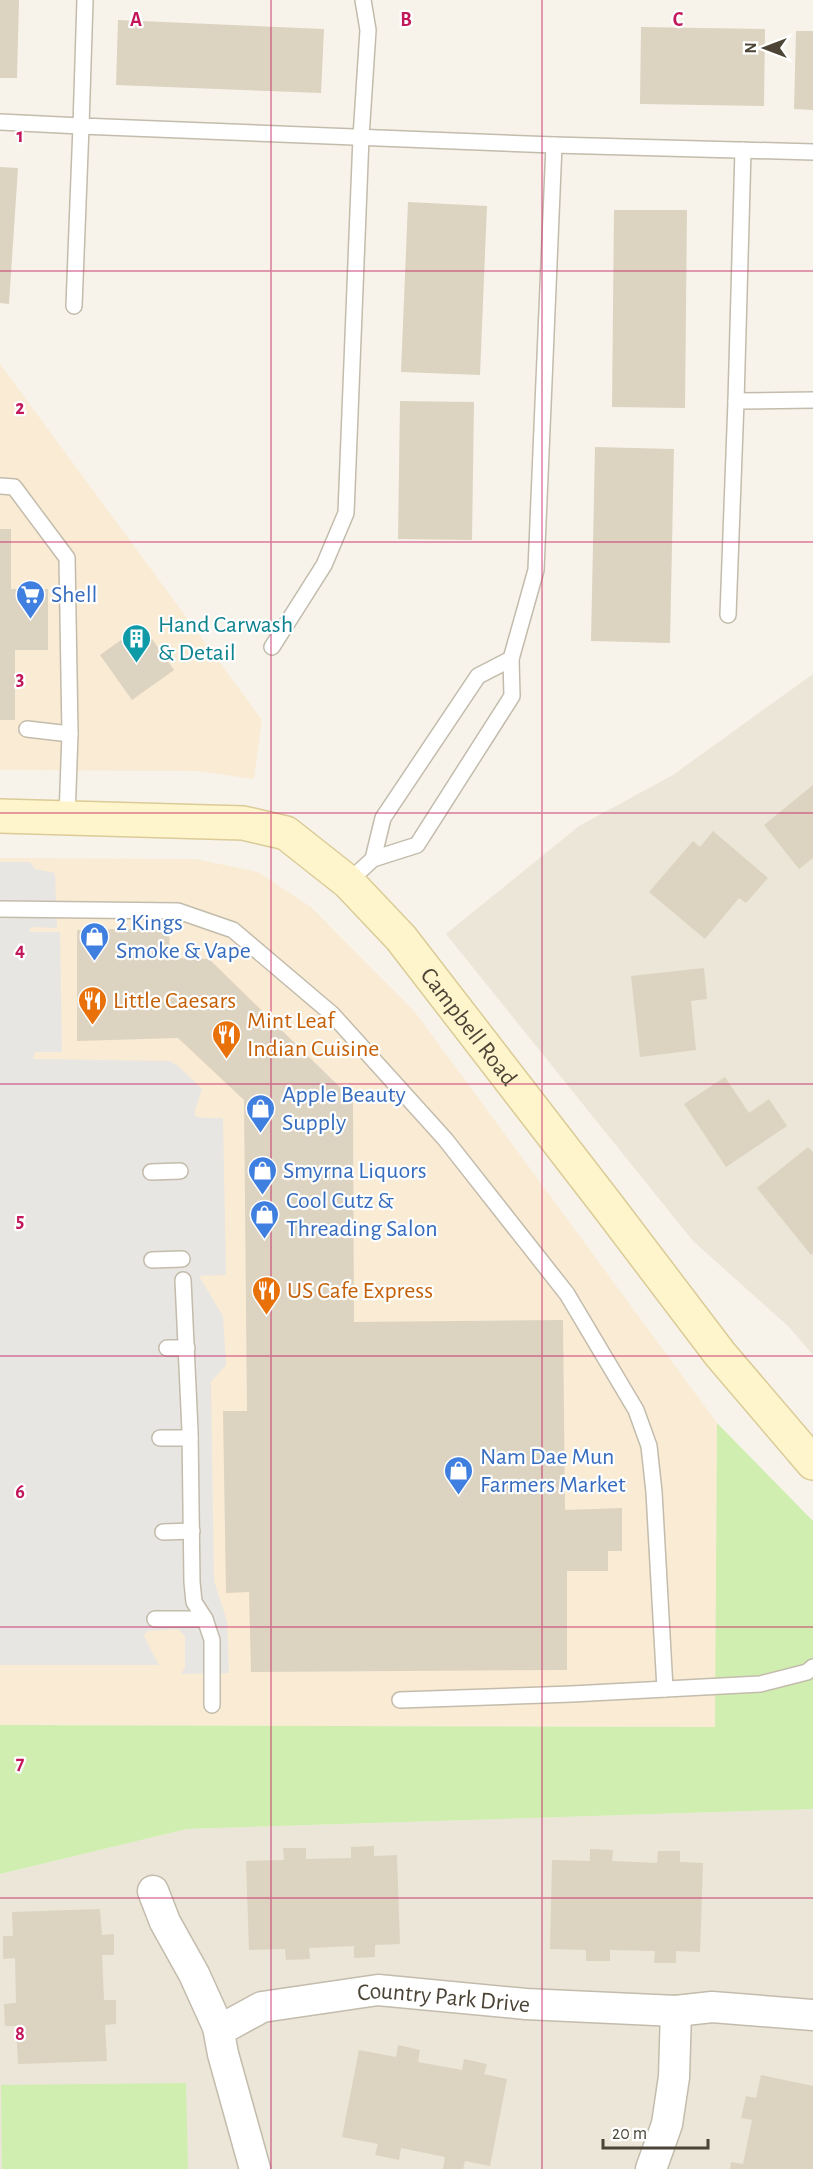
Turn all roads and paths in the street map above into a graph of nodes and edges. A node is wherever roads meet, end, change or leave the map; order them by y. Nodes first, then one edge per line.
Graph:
1 (85, 0) edge
2 (363, 0) edge
3 (0, 122) edge
4 (81, 126) junction
5 (361, 137) junction
6 (554, 145) junction
7 (743, 150) junction
8 (813, 152) edge
9 (74, 306) dead end
10 (736, 400) junction
11 (813, 400) edge
12 (0, 486) edge
13 (728, 615) dead end
14 (272, 647) dead end
15 (511, 659) junction
16 (27, 729) dead end
17 (70, 734) junction
18 (0, 816) edge
19 (68, 817) junction
20 (373, 859) junction
21 (348, 882) junction
22 (0, 909) edge
23 (180, 1171) dead end
24 (151, 1172) dead end
25 (182, 1259) dead end
26 (152, 1260) dead end
27 (183, 1280) dead end
28 (167, 1348) dead end
29 (188, 1348) junction
30 (160, 1438) dead end
31 (190, 1438) junction
32 (813, 1463) edge
33 (192, 1531) junction
34 (163, 1532) dead end
35 (155, 1619) dead end
36 (205, 1619) junction
37 (813, 1667) edge
38 (665, 1689) junction
39 (400, 1700) dead end
40 (212, 1705) dead end
41 (153, 1891) dead end
42 (676, 2011) junction
43 (813, 2015) edge
44 (218, 2027) junction
45 (255, 2169) edge
46 (651, 2169) edge

1 - 4 lane
2 - 5 lane
3 - 4 lane
4 - 5 lane
4 - 9 lane
5 - 6 lane
5 - 14 lane
6 - 7 lane
6 - 15 lane
7 - 8 lane
7 - 10 lane
10 - 11 lane
10 - 13 lane
12 - 17 lane
15 - 20 lane
15 - 20 lane
16 - 17 lane
17 - 19 lane
18 - 19 street, Campbell Road
19 - 21 street, Campbell Road
20 - 21 lane
21 - 32 street, Campbell Road
22 - 38 lane
23 - 24 lane
25 - 26 lane
27 - 29 lane
28 - 29 lane
29 - 31 lane
30 - 31 lane
31 - 33 lane
33 - 34 lane
33 - 36 lane
35 - 36 lane
36 - 40 lane
37 - 38 lane
38 - 39 lane
41 - 44 street
42 - 43 street, Country Park Drive
42 - 44 street, Country Park Drive
42 - 46 street
44 - 45 street

